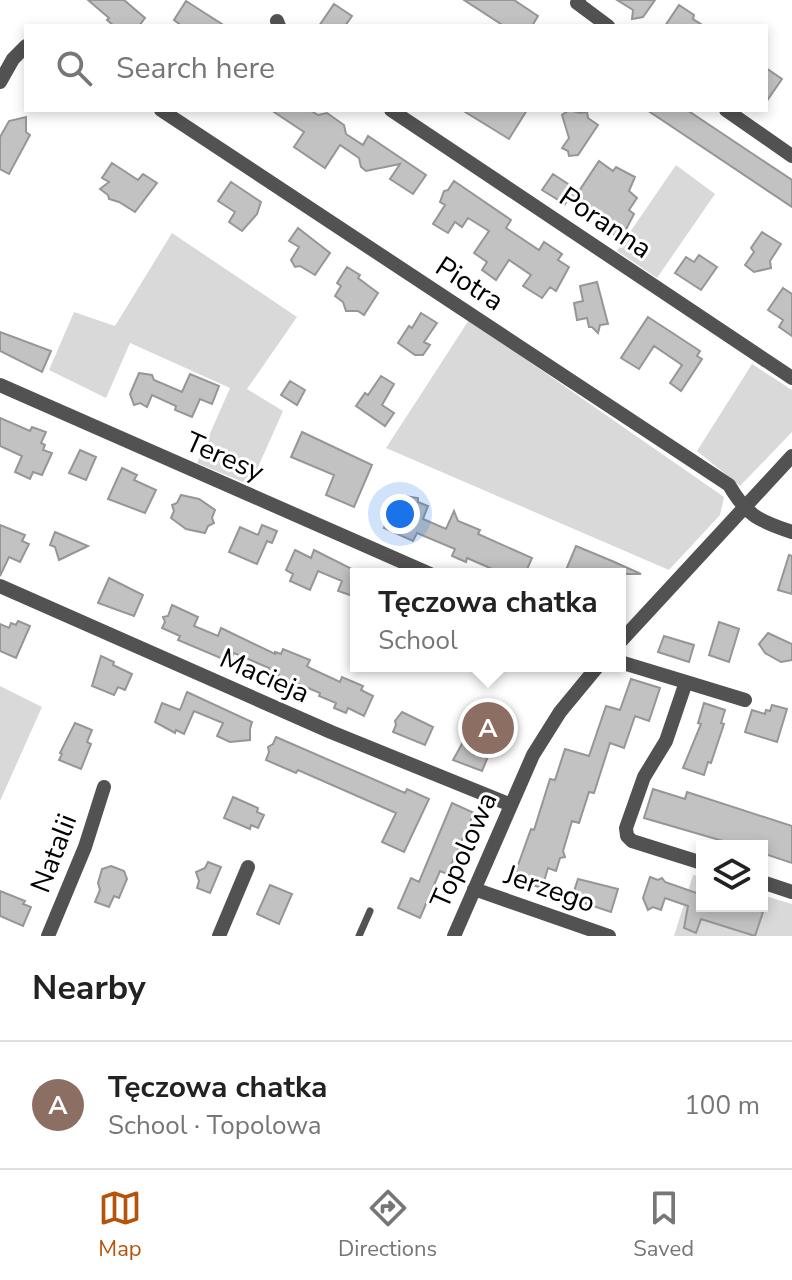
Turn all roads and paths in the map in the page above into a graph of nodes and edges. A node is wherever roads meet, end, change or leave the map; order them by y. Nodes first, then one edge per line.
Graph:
1 (579, 0) edge
2 (605, 24) edge
3 (24, 48) edge
4 (0, 82) edge
5 (164, 112) edge
6 (394, 112) edge
7 (729, 112) edge
8 (792, 156) edge
9 (792, 378) edge
10 (0, 385) edge
11 (792, 456) edge
12 (742, 507) junction
13 (792, 532) edge
14 (416, 568) edge
15 (0, 586) edge
16 (626, 635) edge
17 (626, 664) edge
18 (593, 672) edge
19 (686, 682) junction
20 (745, 700) dead end
21 (104, 787) dead end
22 (511, 805) junction
23 (696, 861) edge
24 (248, 867) dead end
25 (768, 884) edge
26 (474, 889) junction
27 (792, 892) edge
28 (370, 911) dead end
29 (48, 936) edge
30 (219, 936) edge
31 (359, 936) edge
32 (454, 936) edge
33 (609, 936) edge

1 - 2 street
3 - 4 street
5 - 12 street, Piotra
6 - 9 street, Poranna
7 - 8 street
10 - 14 street, Teresy
11 - 12 street
12 - 13 street
12 - 16 street
15 - 22 street, Macieja
17 - 19 street
18 - 22 street, Topolowa
19 - 20 street
19 - 23 street
21 - 29 street, Natalii
22 - 26 street, Topolowa
24 - 30 street
25 - 27 street
26 - 32 street, Topolowa
26 - 33 street, Jerzego
28 - 31 lane

